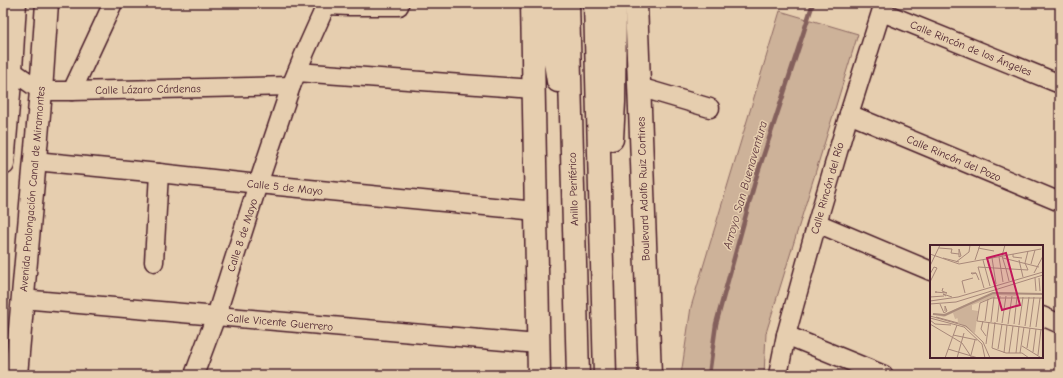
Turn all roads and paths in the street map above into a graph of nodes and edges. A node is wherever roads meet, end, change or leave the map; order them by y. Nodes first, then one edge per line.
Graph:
1 (15, 3) edge
2 (47, 3) edge
3 (112, 3) edge
4 (532, 3) edge
5 (550, 3) edge
6 (568, 3) edge
7 (596, 3) edge
8 (615, 3) edge
9 (636, 3) edge
10 (327, 4) edge
11 (399, 6) dead end
12 (883, 7) edge
13 (7, 68) edge
14 (294, 79) junction
15 (1060, 84) edge
16 (639, 87) junction
17 (533, 89) junction
18 (41, 91) junction
19 (72, 91) junction
20 (710, 108) dead end
21 (849, 114) junction
22 (572, 144) junction
23 (34, 161) junction
24 (3, 164) edge
25 (159, 173) junction
26 (258, 184) junction
27 (1060, 202) edge
28 (601, 209) junction
29 (536, 211) junction
30 (817, 223) junction
31 (154, 262) dead end
32 (930, 271) edge
33 (22, 299) junction
34 (216, 316) junction
35 (1043, 316) edge
36 (1060, 324) edge
37 (786, 335) junction
38 (538, 344) junction
39 (16, 375) edge
40 (194, 375) edge
41 (539, 375) edge
42 (578, 375) edge
43 (605, 375) edge
44 (650, 375) edge
45 (778, 375) edge
46 (884, 375) edge

1 - 13 main road
2 - 18 main road, Avenida Prolongación Canal de Miramontes
3 - 19 street
4 - 17 main road
5 - 22 main road
6 - 22 main road, Anillo Periférico
7 - 28 main road
8 - 28 main road
9 - 16 main road, Boulevard Adolfo Ruiz Cortines
10 - 11 street
10 - 14 street, Calle 8 de Mayo
12 - 15 street, Calle Rincón de los Ángeles
12 - 21 street, Calle Rincón del Río
13 - 18 street
13 - 24 main road
14 - 17 street, Calle Lázaro Cárdenas
14 - 19 street, Calle Lázaro Cárdenas
14 - 26 street, Calle 8 de Mayo
16 - 20 street
16 - 44 main road, Boulevard Adolfo Ruiz Cortines
17 - 29 main road
18 - 19 street, Calle Lázaro Cárdenas
18 - 23 main road, Avenida Prolongación Canal de Miramontes
21 - 27 street, Calle Rincón del Pozo
21 - 30 street, Calle Rincón del Río
22 - 42 main road, Anillo Periférico
23 - 25 street, Calle 5 de Mayo
23 - 33 main road, Avenida Prolongación Canal de Miramontes
25 - 26 street, Calle 5 de Mayo
25 - 31 street
26 - 29 street, Calle 5 de Mayo
26 - 34 street, Calle 8 de Mayo
28 - 43 main road
29 - 38 main road
30 - 32 street
30 - 37 street, Calle Rincón del Río
33 - 34 street, Calle Vicente Guerrero
33 - 39 main road, Avenida Prolongación Canal de Miramontes
34 - 38 street, Calle Vicente Guerrero
34 - 40 street, Calle 8 de Mayo
35 - 36 street
37 - 45 street, Calle Rincón del Río
37 - 46 street
38 - 41 main road

